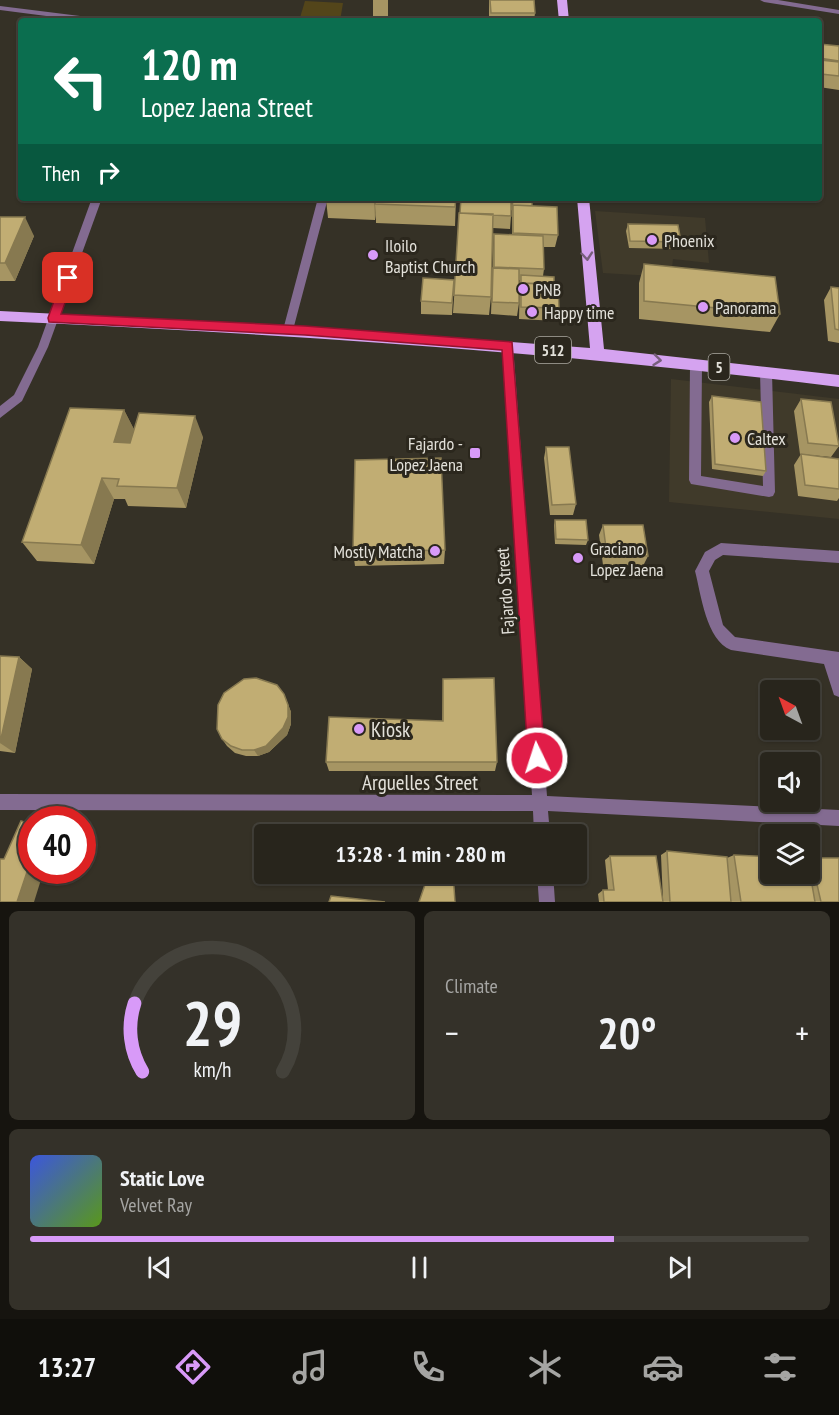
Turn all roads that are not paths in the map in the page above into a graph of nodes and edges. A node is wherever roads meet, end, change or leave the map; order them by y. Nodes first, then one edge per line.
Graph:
1 (562, 0) edge
2 (764, 0) edge
3 (0, 8) edge
4 (839, 12) edge
5 (80, 18) edge
6 (564, 18) edge
7 (96, 201) edge
8 (322, 201) edge
9 (583, 201) edge
10 (0, 316) edge
11 (54, 318) junction
12 (288, 330) junction
13 (508, 346) junction
14 (598, 354) junction
15 (696, 364) junction
16 (766, 372) junction
17 (839, 381) edge
18 (0, 413) edge
19 (839, 557) edge
20 (835, 659) edge
21 (839, 690) edge
22 (0, 802) edge
23 (540, 803) junction
24 (839, 818) edge
25 (541, 824) edge
26 (546, 884) edge
27 (548, 902) edge

1 - 6 main road
2 - 4 street
3 - 5 street
7 - 11 street
8 - 12 street
9 -> 14 main road
10 - 11 main road, 512
11 - 12 main road, 512
11 - 18 street
12 - 13 main road, 512
13 - 14 main road, 512
13 - 23 street, Fajardo Street
14 -> 15 main road, 5
15 - 16 main road, 5
15 - 16 street
16 - 17 main road, 5
19 - 20 street
20 - 21 street
22 - 23 street, Arguelles Street
23 - 24 street, Arguelles Street
23 - 25 street, Fajardo Street
26 - 27 street

